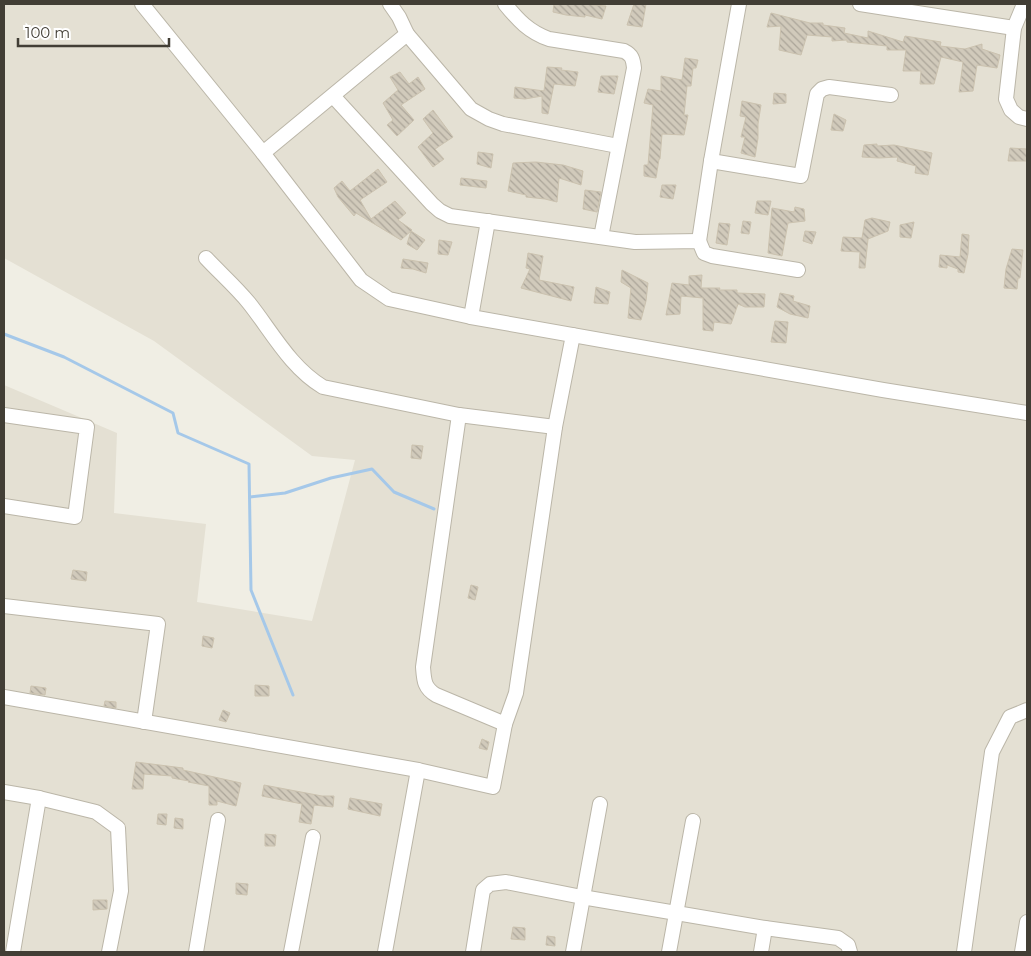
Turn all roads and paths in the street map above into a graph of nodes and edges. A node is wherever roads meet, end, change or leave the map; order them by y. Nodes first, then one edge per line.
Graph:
1 (142, 4) edge
2 (390, 4) edge
3 (505, 4) edge
4 (739, 4) edge
5 (860, 4) edge
6 (1024, 4) edge
7 (1014, 28) junction
8 (407, 34) junction
9 (891, 95) dead end
10 (333, 96) junction
11 (1027, 119) edge
12 (618, 146) junction
13 (263, 153) junction
14 (711, 161) junction
15 (488, 221) junction
16 (601, 237) junction
17 (699, 241) junction
18 (206, 258) dead end
19 (798, 270) dead end
20 (471, 317) junction
21 (572, 335) junction
22 (1027, 413) edge
23 (4, 415) edge
24 (459, 415) junction
25 (555, 427) junction
26 (4, 506) edge
27 (4, 606) edge
28 (4, 697) edge
29 (1027, 710) edge
30 (144, 722) junction
31 (505, 724) junction
32 (418, 770) junction
33 (4, 792) edge
34 (39, 798) junction
35 (600, 804) dead end
36 (218, 820) dead end
37 (693, 821) dead end
38 (313, 837) dead end
39 (582, 897) junction
40 (676, 912) junction
41 (1027, 922) edge
42 (765, 928) junction
43 (13, 952) edge
44 (109, 952) edge
45 (196, 952) edge
46 (292, 952) edge
47 (385, 952) edge
48 (473, 952) edge
49 (573, 952) edge
50 (669, 952) edge
51 (761, 952) edge
52 (850, 952) edge
53 (964, 952) edge
54 (1022, 952) edge

1 - 13 street
2 - 8 street
3 - 12 street
4 - 14 street
5 - 7 street
6 - 7 street
7 - 11 street
8 - 10 street
8 - 12 street
9 - 14 street
10 - 13 street
10 - 15 street
12 - 16 street
13 - 20 street
14 - 17 street
15 - 16 street
15 - 20 street
16 - 17 street
17 - 19 street
18 - 24 street
20 - 21 street
21 - 22 street
21 - 25 street
23 - 26 street
24 - 25 street
24 - 31 street
25 - 31 street
27 - 30 street
28 - 30 street
29 - 53 street
30 - 32 street
31 - 32 street
32 - 47 street
33 - 34 street
34 - 43 street
34 - 44 street
35 - 39 street
36 - 45 street
37 - 40 street
38 - 46 street
39 - 40 street
39 - 48 street
39 - 49 street
40 - 42 street
40 - 50 street
41 - 54 street
42 - 51 street
42 - 52 street

